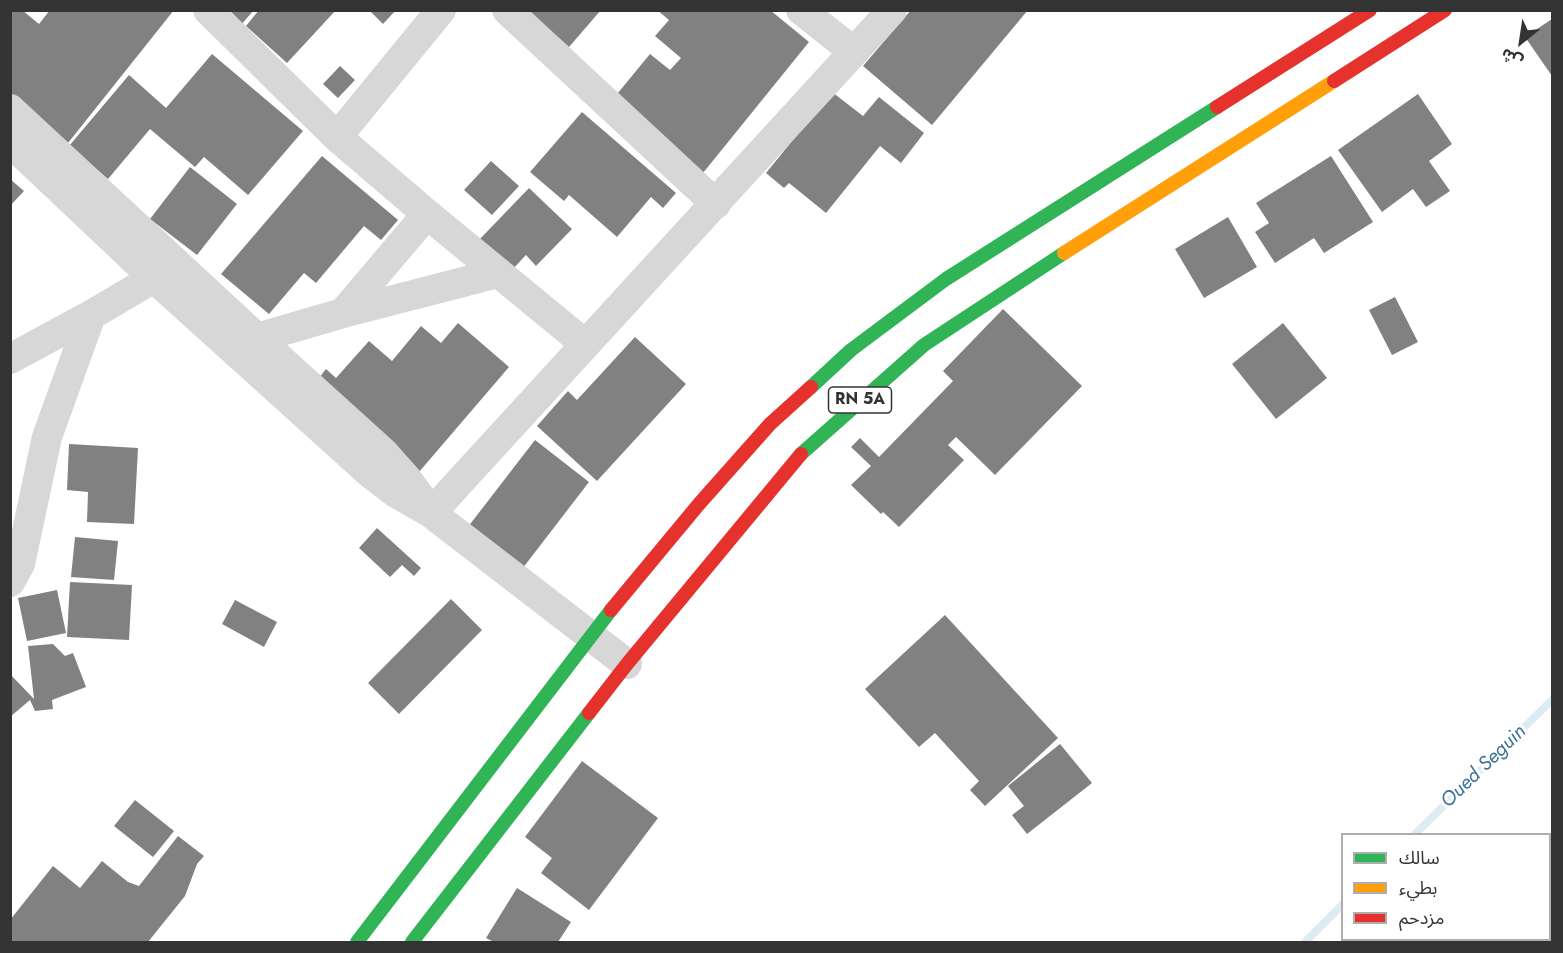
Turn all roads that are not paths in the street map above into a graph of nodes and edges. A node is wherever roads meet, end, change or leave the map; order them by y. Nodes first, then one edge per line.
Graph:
1 (208, 10) edge
2 (441, 10) edge
3 (507, 10) edge
4 (801, 10) edge
5 (892, 10) edge
6 (1370, 10) edge
7 (1445, 10) edge
8 (854, 52) junction
9 (10, 109) edge
10 (337, 137) junction
11 (10, 142) edge
12 (716, 204) junction
13 (427, 214) junction
14 (498, 273) junction
15 (154, 278) junction
16 (343, 313) junction
17 (91, 315) junction
18 (257, 338) junction
19 (585, 344) junction
20 (10, 359) edge
21 (431, 513) junction
22 (10, 582) edge
23 (590, 635) junction
24 (627, 664) junction
25 (357, 942) edge
26 (412, 942) edge

1 - 10 street
2 - 10 street
3 - 12 street
4 - 8 street
5 - 8 street
6 - 23 main road, RN 5A
7 - 24 main road, RN 5A
8 - 12 street
9 - 18 street
10 - 13 street
11 - 15 street
12 - 19 street
13 - 14 street
13 - 16 street
14 - 16 street
14 - 19 street
15 - 17 street
15 - 21 street
16 - 18 street
17 - 20 street
17 - 22 street
18 - 21 street
19 - 21 street
21 - 23 street
23 - 24 street
23 - 25 main road, RN 5A
24 - 26 main road, RN 5A

